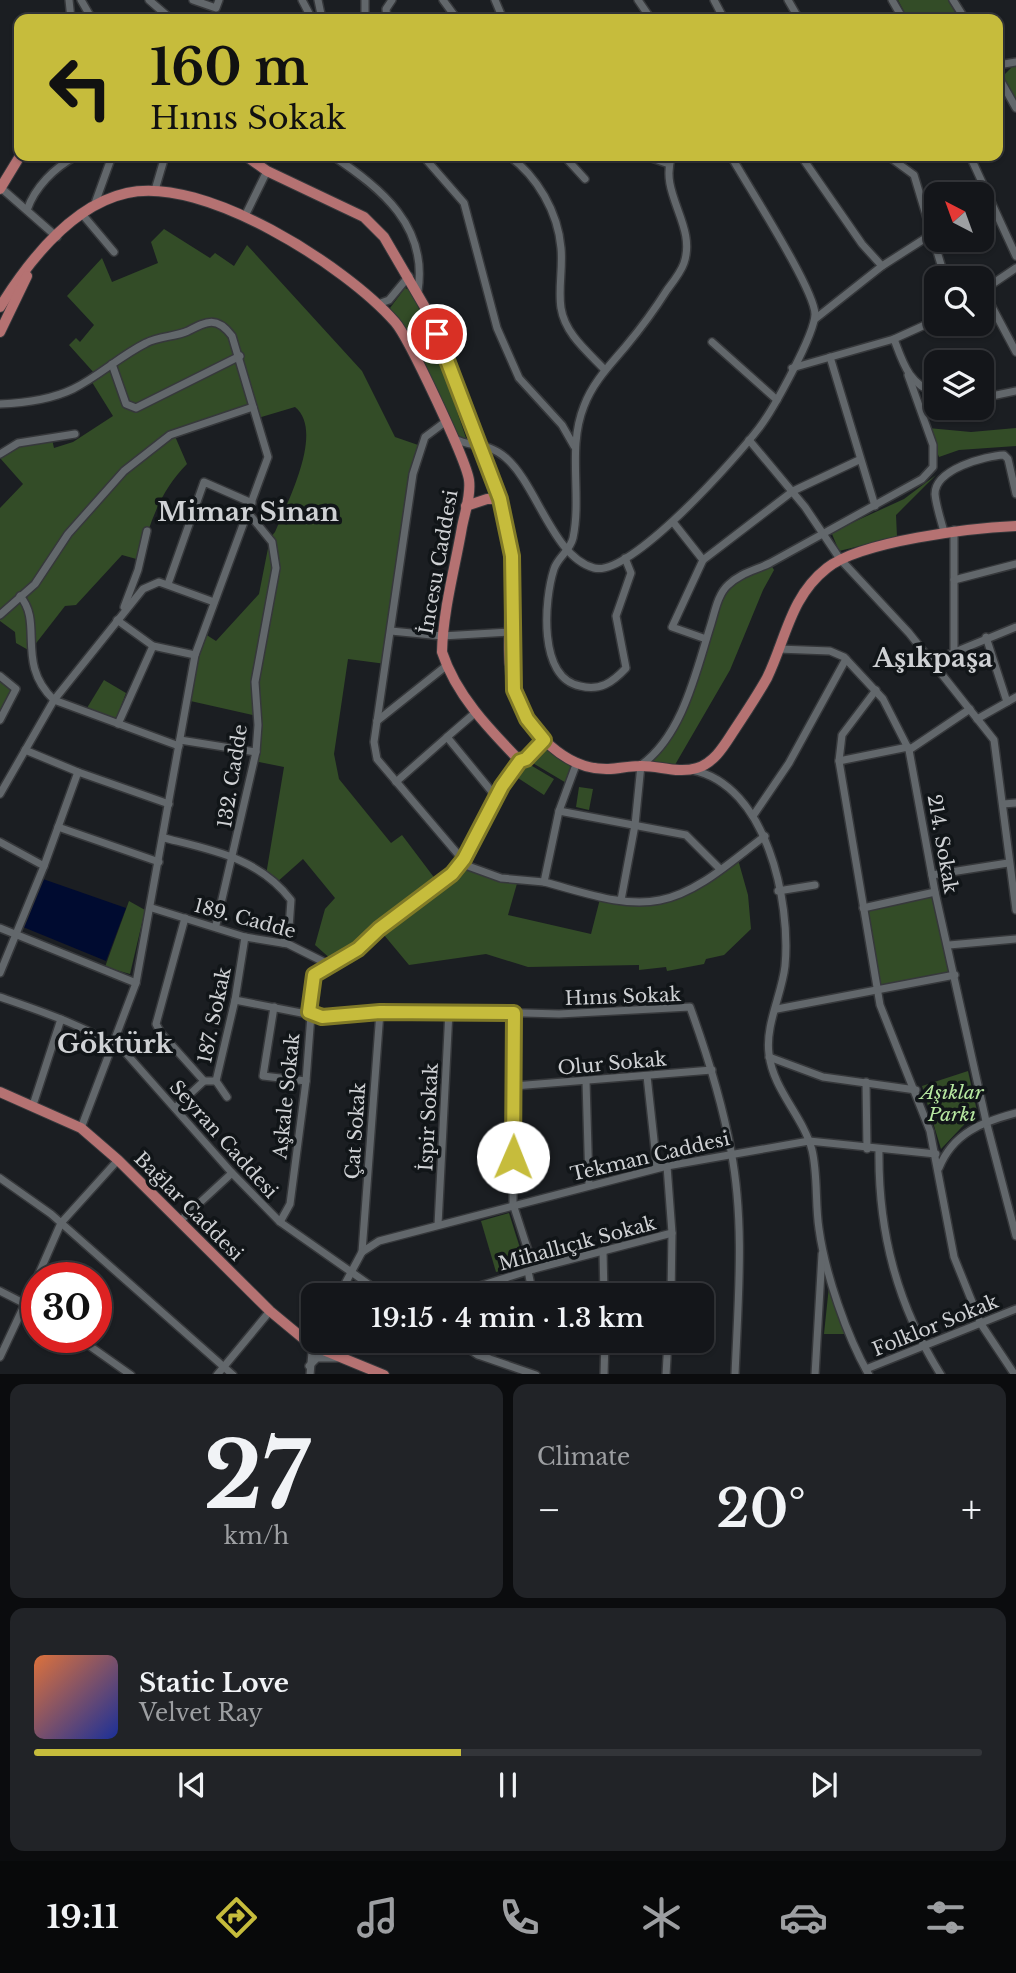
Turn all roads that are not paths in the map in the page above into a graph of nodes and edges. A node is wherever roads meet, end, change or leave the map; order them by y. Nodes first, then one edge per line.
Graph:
1 (149, 0) edge
2 (193, 0) edge
3 (219, 0) edge
4 (165, 14) edge
5 (1003, 85) edge
6 (1016, 108) edge
7 (17, 161) edge
8 (66, 161) edge
9 (110, 161) edge
10 (164, 161) edge
11 (253, 161) edge
12 (340, 161) edge
13 (427, 161) edge
14 (516, 161) edge
15 (569, 161) edge
16 (671, 161) edge
17 (734, 161) edge
18 (804, 161) edge
19 (895, 161) edge
20 (972, 161) edge
21 (267, 171) junction
22 (585, 179) dead end
23 (0, 188) edge
24 (155, 190) junction
25 (94, 206) junction
26 (924, 208) edge
27 (27, 210) junction
28 (82, 214) junction
29 (244, 216) junction
30 (57, 237) junction
31 (924, 239) edge
32 (114, 252) dead end
33 (1016, 256) edge
34 (882, 266) junction
35 (1016, 268) edge
36 (409, 276) junction
37 (994, 282) edge
38 (418, 291) junction
39 (4, 303) edge
40 (378, 304) junction
41 (994, 312) edge
42 (814, 319) junction
43 (924, 325) edge
44 (0, 332) edge
45 (894, 339) junction
46 (712, 342) dead end
47 (1016, 352) edge
48 (240, 356) junction
49 (830, 357) junction
50 (112, 364) junction
51 (792, 368) junction
52 (605, 370) junction
53 (908, 375) junction
54 (924, 388) edge
55 (1016, 391) edge
56 (994, 396) edge
57 (777, 400) junction
58 (0, 404) edge
59 (253, 407) junction
60 (445, 422) junction
61 (75, 434) dead end
62 (451, 437) junction
63 (749, 440) junction
64 (477, 443) junction
65 (575, 448) junction
66 (0, 454) edge
67 (859, 460) junction
68 (793, 491) junction
69 (1016, 494) edge
70 (500, 499) junction
71 (252, 503) junction
72 (466, 506) junction
73 (875, 506) junction
74 (249, 514) junction
75 (673, 522) junction
76 (1016, 526) edge
77 (148, 531) dead end
78 (949, 531) junction
79 (821, 534) junction
80 (568, 551) junction
81 (625, 558) junction
82 (840, 559) junction
83 (703, 560) junction
84 (1016, 564) edge
85 (954, 580) junction
86 (169, 584) junction
87 (20, 596) junction
88 (214, 602) junction
89 (3, 604) edge
90 (0, 615) edge
91 (117, 620) junction
92 (1016, 626) edge
93 (391, 631) junction
94 (511, 632) junction
95 (442, 636) junction
96 (986, 637) junction
97 (706, 639) junction
98 (153, 646) junction
99 (778, 649) junction
100 (954, 652) junction
101 (195, 655) junction
102 (846, 659) junction
103 (933, 661) junction
104 (446, 666) junction
105 (0, 676) edge
106 (876, 690) junction
107 (1016, 697) edge
108 (54, 700) junction
109 (1007, 702) junction
110 (970, 709) junction
111 (476, 712) junction
112 (977, 719) junction
113 (0, 720) edge
114 (377, 721) junction
115 (118, 724) junction
116 (447, 737) junction
117 (544, 740) junction
118 (180, 743) junction
119 (908, 749) junction
120 (25, 750) junction
121 (256, 752) junction
122 (716, 755) junction
123 (520, 761) junction
124 (839, 761) junction
125 (577, 762) junction
126 (641, 765) junction
127 (689, 770) junction
128 (78, 772) junction
129 (396, 782) junction
130 (720, 782) junction
131 (0, 794) edge
132 (496, 798) junction
133 (1016, 803) edge
134 (169, 804) junction
135 (1003, 804) junction
136 (559, 811) junction
137 (754, 816) junction
138 (635, 825) junction
139 (58, 827) junction
140 (765, 836) junction
141 (164, 838) junction
142 (0, 842) edge
143 (234, 856) junction
144 (464, 859) junction
145 (159, 862) junction
146 (1008, 863) junction
147 (44, 866) junction
148 (719, 868) junction
149 (932, 875) junction
150 (544, 882) junction
151 (815, 885) dead end
152 (778, 891) junction
153 (935, 892) junction
154 (621, 900) junction
155 (152, 908) junction
156 (863, 908) junction
157 (1016, 910) edge
158 (185, 918) junction
159 (216, 925) junction
160 (0, 928) edge
161 (16, 936) junction
162 (245, 937) junction
163 (1016, 939) edge
164 (283, 943) junction
165 (949, 946) junction
166 (328, 964) junction
167 (0, 973) edge
168 (955, 975) junction
169 (136, 983) junction
170 (877, 990) junction
171 (0, 997) edge
172 (235, 1000) junction
173 (274, 1007) junction
174 (777, 1009) junction
175 (449, 1011) junction
176 (309, 1012) junction
177 (380, 1012) junction
178 (514, 1013) junction
179 (61, 1019) junction
180 (115, 1045) junction
181 (769, 1057) junction
182 (712, 1070) junction
183 (647, 1076) junction
184 (204, 1081) junction
185 (216, 1081) junction
186 (306, 1081) junction
187 (586, 1081) junction
188 (866, 1082) junction
189 (514, 1086) junction
190 (915, 1090) junction
191 (0, 1091) edge
192 (227, 1097) dead end
193 (33, 1105) junction
194 (175, 1108) junction
195 (1016, 1113) edge
196 (986, 1121) junction
197 (81, 1128) junction
198 (808, 1141) junction
199 (867, 1149) junction
200 (879, 1150) junction
201 (732, 1153) junction
202 (936, 1154) junction
203 (118, 1160) junction
204 (667, 1166) junction
205 (657, 1168) junction
206 (939, 1169) junction
207 (232, 1173) junction
208 (0, 1178) edge
209 (589, 1184) junction
210 (513, 1204) junction
211 (180, 1221) junction
212 (280, 1222) junction
213 (61, 1223) junction
214 (438, 1225) junction
215 (672, 1233) junction
216 (1016, 1236) edge
217 (822, 1249) junction
218 (603, 1251) junction
219 (362, 1252) junction
220 (44, 1262) edge
221 (531, 1270) junction
222 (351, 1274) junction
223 (346, 1283) edge
224 (365, 1283) edge
225 (489, 1283) edge
226 (532, 1283) edge
227 (604, 1283) edge
228 (671, 1283) edge
229 (0, 1291) edge
230 (21, 1301) edge
231 (1016, 1309) edge
232 (270, 1311) junction
233 (21, 1313) edge
234 (981, 1324) junction
235 (301, 1335) edge
236 (924, 1347) junction
237 (100, 1353) edge
238 (311, 1353) edge
239 (333, 1353) edge
240 (475, 1353) edge
241 (485, 1353) edge
242 (605, 1353) edge
243 (667, 1353) edge
244 (478, 1355) junction
245 (0, 1357) edge
246 (344, 1358) junction
247 (309, 1366) junction
248 (223, 1367) junction
249 (508, 1371) edge
250 (868, 1372) edge
251 (131, 1374) edge
252 (217, 1374) edge
253 (233, 1374) edge
254 (310, 1374) edge
255 (384, 1374) edge
256 (536, 1374) edge
257 (604, 1374) edge
258 (666, 1374) edge
259 (735, 1374) edge
260 (814, 1374) edge
261 (941, 1374) edge
262 (1015, 1374) edge

1 - 4 street
2 - 3 street
5 - 6 street
7 - 23 main road
8 - 27 street
9 - 25 street
10 - 24 street
11 - 21 main road
12 - 38 street
13 - 65 street
14 - 52 street
15 - 22 street
16 - 52 street
17 - 42 street
18 - 34 street
19 - 26 street
20 - 33 street
21 - 29 street
21 - 36 main road
23 - 27 street
24 - 25 main road, İncesu Caddesi
24 - 29 main road, İncesu Caddesi
25 - 28 main road, İncesu Caddesi
27 - 30 street
28 - 30 main road, İncesu Caddesi
28 - 32 street
29 - 40 main road, İncesu Caddesi
30 - 39 main road, İncesu Caddesi
31 - 34 street
34 - 42 street
35 - 37 street
36 - 38 main road
36 - 40 street
38 - 64 main road
39 - 44 main road, İncesu Caddesi
40 - 60 main road, İncesu Caddesi
41 - 47 street
42 - 51 street
43 - 45 street
45 - 49 street
45 - 53 street
46 - 57 street
48 - 50 street
48 - 50 street
48 - 59 street
49 - 51 street
49 - 67 street
50 - 58 street
51 - 57 street
52 - 65 street
53 - 54 street
53 - 73 street
55 - 56 street
57 - 63 street
59 - 71 street
59 - 87 street
60 - 62 main road, İncesu Caddesi
60 - 93 street
61 - 66 street
62 - 64 street
62 - 72 main road, İncesu Caddesi
63 - 68 street
63 - 75 street
64 - 70 main road
64 - 80 street
65 - 80 street
67 - 68 street
67 - 73 street
68 - 79 street
68 - 83 street
69 - 78 street
70 - 72 main road
70 - 94 main road
71 - 74 street
71 - 86 street
72 - 95 main road, İncesu Caddesi
73 - 79 street
74 - 88 street
74 - 121 street, 132. Cadde
75 - 81 street
75 - 83 street
76 - 78 main road
77 - 91 street
78 - 82 main road
78 - 85 street
79 - 82 street
79 - 97 street
80 - 81 street
80 - 81 street
82 - 99 main road
82 - 103 street
83 - 97 street
84 - 85 street
85 - 100 street
86 - 88 street
86 - 91 street
87 - 89 street
87 - 108 street
88 - 101 street
89 - 90 street
91 - 98 street
91 - 108 street
92 - 96 street
93 - 95 street
93 - 114 street
94 - 95 street
94 - 117 main road
95 - 104 main road, İncesu Caddesi
96 - 100 street
96 - 109 street
97 - 126 street
98 - 101 street
98 - 115 street
99 - 102 street
99 - 122 main road
100 - 103 street
101 - 118 street
102 - 106 street, 214. Sokak
102 - 137 street
103 - 110 street
104 - 111 main road, İncesu Caddesi
104 - 114 street
105 - 113 street
106 - 119 street, 214. Sokak
106 - 124 street
107 - 109 street
108 - 115 street
108 - 120 street
109 - 112 street
110 - 112 street
110 - 119 street
111 - 116 street
111 - 123 main road, İncesu Caddesi
112 - 135 street
114 - 129 street
115 - 118 street
116 - 129 street
116 - 132 street
117 - 123 street
117 - 125 main road
118 - 121 street
118 - 134 street
119 - 124 street
119 - 149 street, 214. Sokak
120 - 128 street
120 - 131 street
121 - 143 street, 132. Cadde
122 - 127 main road
122 - 130 street
123 - 132 street
124 - 156 street
125 - 126 main road
125 - 136 street
126 - 127 main road
126 - 138 street
127 - 130 street
128 - 134 street
128 - 139 street
129 - 144 street
130 - 137 street
132 - 144 street
133 - 135 street
134 - 141 street
135 - 146 street
136 - 138 street
136 - 150 street
137 - 140 street
138 - 148 street
138 - 154 street
139 - 145 street
139 - 147 street
140 - 148 street
140 - 152 street
141 - 143 street
141 - 145 street
142 - 147 street
143 - 159 street, 132. Cadde
143 - 164 street
144 - 150 street
144 - 166 street
145 - 155 street
146 - 149 street
146 - 157 street
147 - 161 street
148 - 154 street
149 - 153 street, 214. Sokak
150 - 154 street
151 - 152 street
152 - 174 street
153 - 156 street
153 - 165 street, 214. Sokak
155 - 158 street, 189. Cadde
155 - 169 street
156 - 170 street
158 - 159 street, 189. Cadde
158 - 184 street
159 - 162 street, 189. Cadde
160 - 161 street
161 - 167 street
161 - 169 street
162 - 164 street, 189. Cadde
162 - 172 street, 187. Sokak
163 - 165 street
164 - 166 street, 189. Cadde
165 - 168 street, 214. Sokak
166 - 176 street, Aşkale Sokak
168 - 170 street
168 - 196 street, 214. Sokak
169 - 180 street
170 - 174 street
170 - 190 street
171 - 179 street, Seyran Caddesi
172 - 173 street, Hınıs Sokak
172 - 185 street, 187. Sokak
173 - 176 street, Hınıs Sokak
173 - 186 street
174 - 181 street
175 - 177 street, Hınıs Sokak
175 - 178 street, Hınıs Sokak
175 - 214 street, İspir Sokak
176 - 177 street, Hınıs Sokak
176 - 186 street, Aşkale Sokak
177 - 219 street, Çat Sokak
178 - 182 street, Hınıs Sokak
178 - 189 street
179 - 180 street, Seyran Caddesi
179 - 193 street
180 - 194 street, Seyran Caddesi
180 - 197 street
181 - 188 street
181 - 198 street
182 - 183 street, Olur Sokak
182 - 201 street, Hınıs Sokak
183 - 187 street, Olur Sokak
183 - 205 street
184 - 185 street
184 - 194 street
185 - 192 street, 187. Sokak
186 - 212 street, Aşkale Sokak
187 - 189 street, Olur Sokak
187 - 209 street
188 - 190 street
188 - 199 street
189 - 210 street
190 - 202 street
191 - 193 main road, Bağlar Caddesi
193 - 197 main road, Bağlar Caddesi
194 - 207 street, Seyran Caddesi
195 - 196 street
196 - 206 street
196 - 216 street, 214. Sokak
197 - 203 main road, Bağlar Caddesi
198 - 199 street, Tekman Caddesi
198 - 201 street, Tekman Caddesi
198 - 217 street
199 - 200 street, Tekman Caddesi
200 - 202 street, Tekman Caddesi
200 - 236 street
201 - 204 street, Tekman Caddesi
201 - 259 street, Hınıs Sokak
202 - 206 street
203 - 211 main road, Bağlar Caddesi
203 - 213 street
204 - 205 street, Tekman Caddesi
204 - 215 street
205 - 209 street, Tekman Caddesi
206 - 234 street
207 - 211 street
207 - 212 street, Seyran Caddesi
208 - 213 street
209 - 210 street, Tekman Caddesi
210 - 214 street, Tekman Caddesi
210 - 221 street
211 - 232 main road, Bağlar Caddesi
212 - 222 street, Seyran Caddesi
213 - 220 street
213 - 248 street
214 - 219 street, Tekman Caddesi
215 - 218 street, Mihallıçık Sokak
215 - 228 street
217 - 250 street
217 - 260 street
218 - 221 street, Mihallıçık Sokak
218 - 227 street
219 - 222 street
221 - 225 street, Mihallıçık Sokak
221 - 226 street
222 - 223 street
222 - 224 street, Seyran Caddesi
229 - 230 street
231 - 234 street, Folklor Sokak
232 - 235 main road, Bağlar Caddesi
232 - 248 street
233 - 245 street
234 - 236 street, Folklor Sokak
234 - 262 street
236 - 250 street, Folklor Sokak
236 - 261 street
237 - 251 street
238 - 247 street
239 - 246 main road, Bağlar Caddesi
240 - 244 street
241 - 244 street
242 - 257 street
243 - 258 street
244 - 249 street
246 - 247 street
246 - 255 main road, Bağlar Caddesi
247 - 254 street
248 - 252 street
248 - 253 street
249 - 256 street

